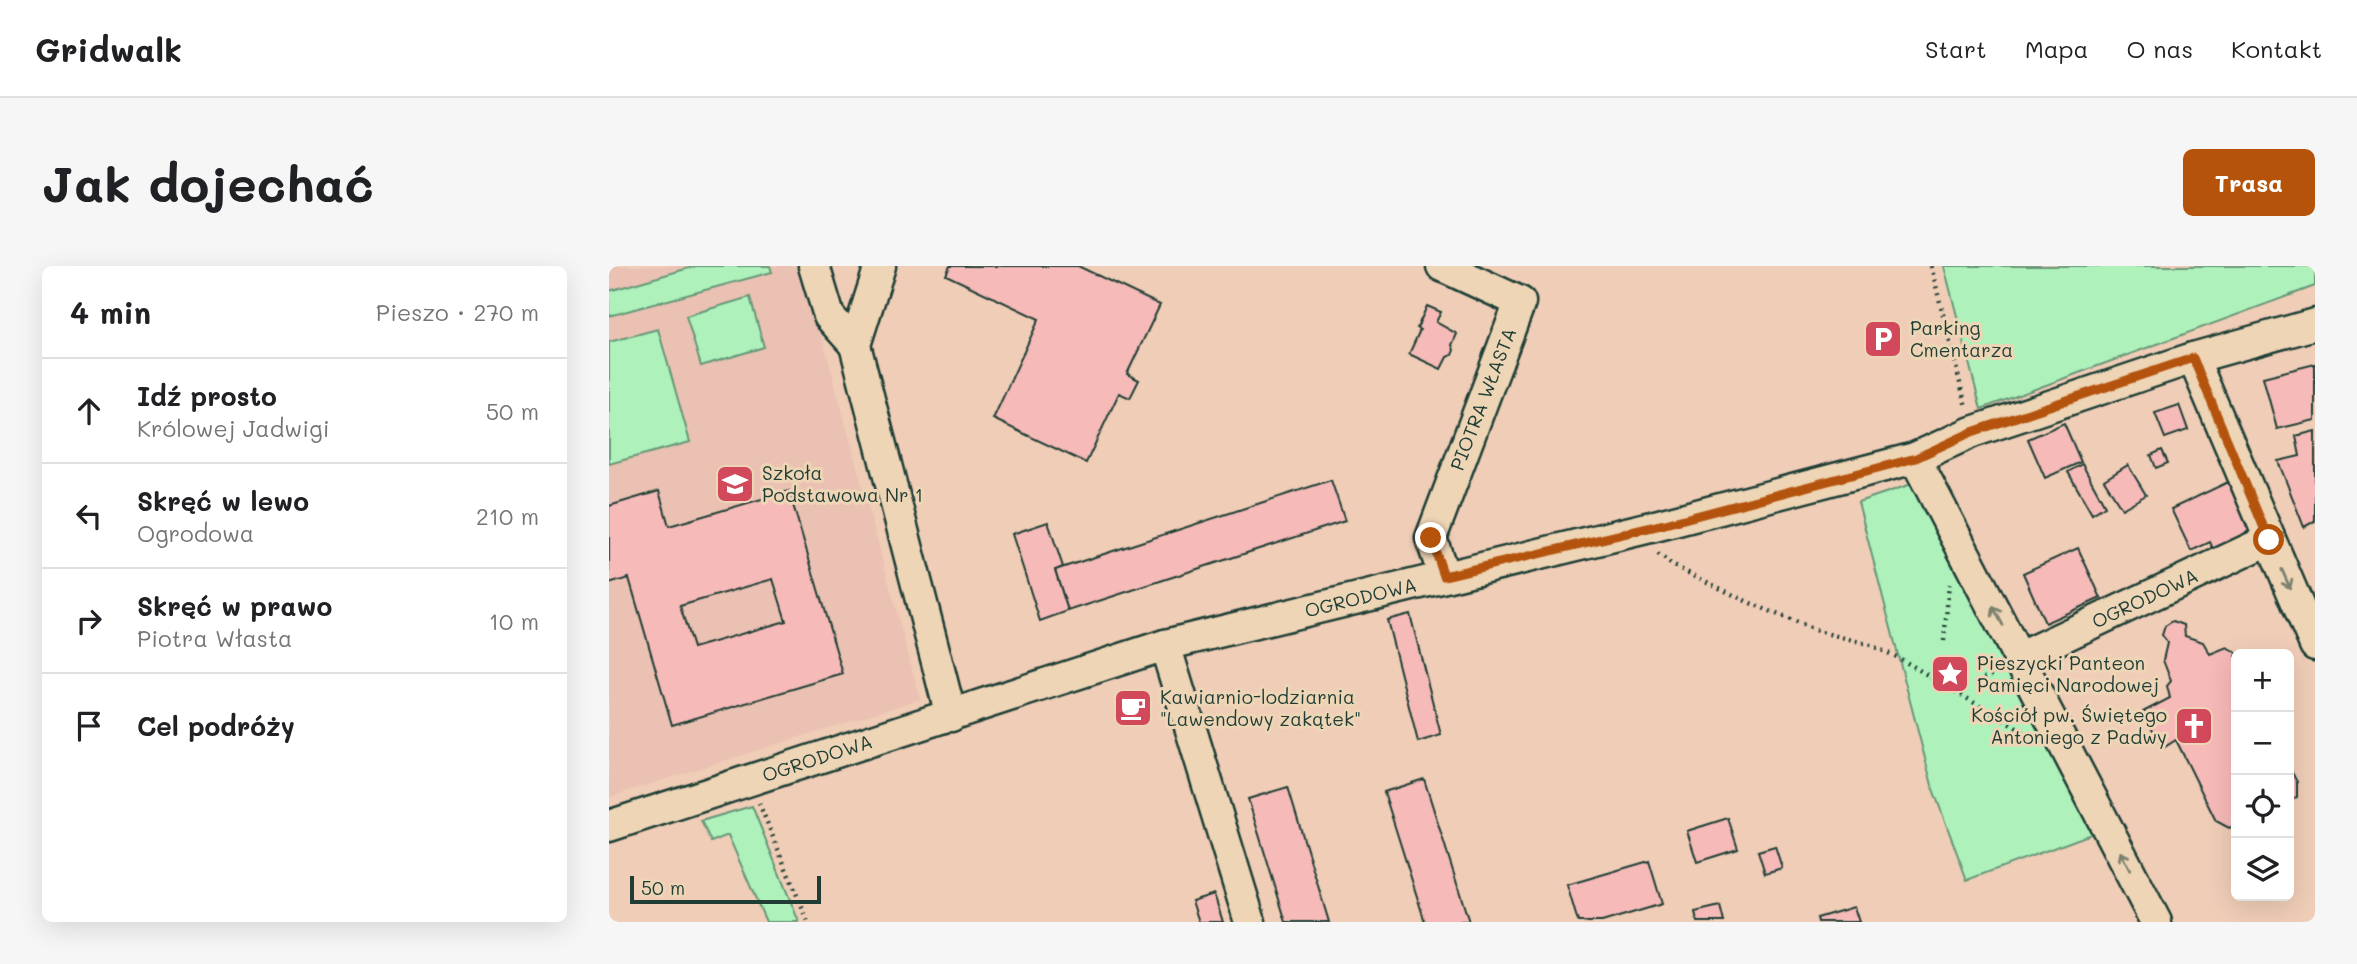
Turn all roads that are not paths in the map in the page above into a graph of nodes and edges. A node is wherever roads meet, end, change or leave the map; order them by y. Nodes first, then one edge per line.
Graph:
1 (814, 266) edge
2 (880, 266) edge
3 (1442, 266) edge
4 (2315, 324) edge
5 (856, 345) junction
6 (2193, 358) junction
7 (1916, 458) junction
8 (2269, 540) junction
9 (1444, 576) junction
10 (1165, 645) junction
11 (2315, 645) edge
12 (2020, 657) junction
13 (951, 716) junction
14 (609, 827) edge
15 (1250, 922) edge
16 (2156, 922) edge

1 - 5 street
2 - 5 street
3 - 9 street, PIOTRA WŁASTA
4 - 6 street, OGRODOWA
5 - 13 street
6 - 7 street, OGRODOWA
6 - 8 street
7 - 9 street, OGRODOWA
12 -> 7 street
8 -> 11 street
8 - 12 street, OGRODOWA
9 - 10 street, OGRODOWA
10 - 13 street, OGRODOWA
10 - 15 street
16 -> 12 street
13 - 14 street, OGRODOWA

